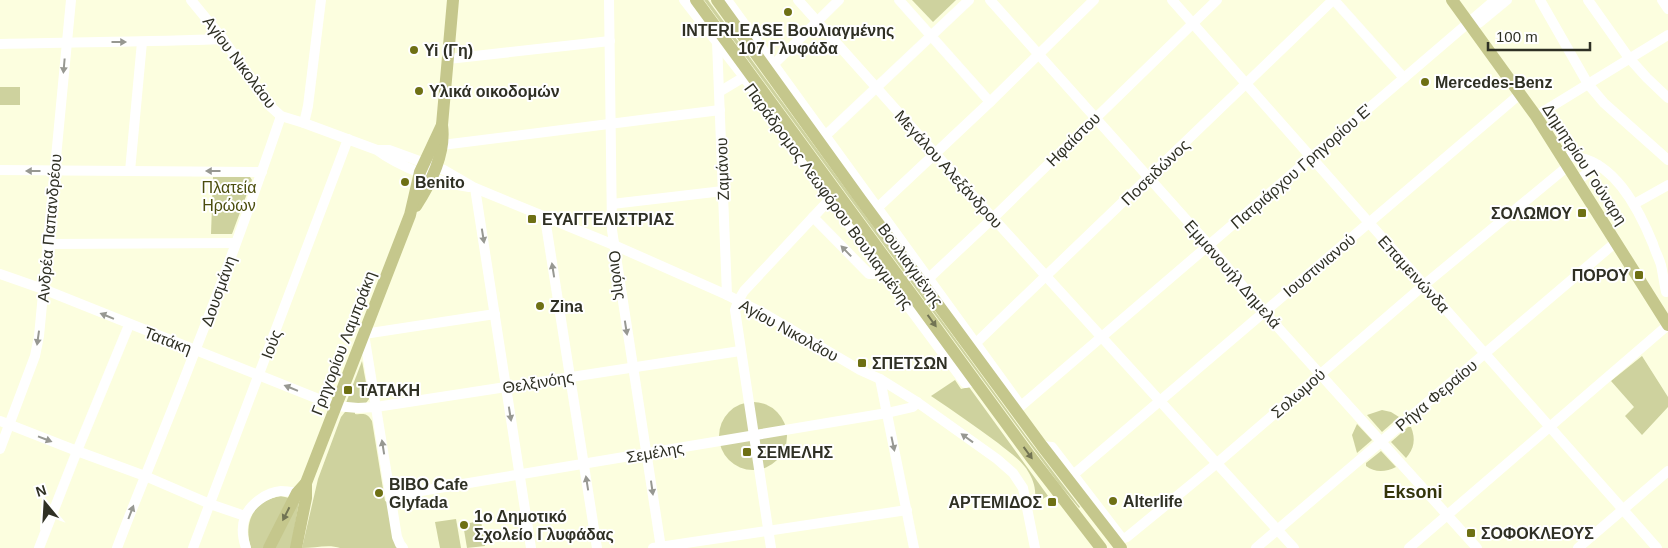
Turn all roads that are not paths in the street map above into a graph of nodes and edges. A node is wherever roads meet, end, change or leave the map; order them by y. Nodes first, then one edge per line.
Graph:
1 (71, 0) edge
2 (321, 0) edge
3 (453, 0) edge
4 (609, 0) edge
5 (684, 0) edge
6 (696, 0) edge
7 (717, 0) edge
8 (727, 0) edge
9 (798, 0) edge
10 (838, 0) edge
11 (899, 0) edge
12 (969, 0) edge
13 (990, 0) edge
14 (1094, 0) edge
15 (1172, 0) edge
16 (1217, 0) edge
17 (1334, 0) edge
18 (1452, 0) edge
19 (1495, 0) edge
20 (1507, 0) edge
21 (1540, 0) edge
22 (1588, 0) edge
23 (1662, 0) edge
24 (196, 2) edge
25 (1668, 9) edge
26 (817, 21) junction
27 (1192, 23) junction
28 (1470, 26) junction
29 (1668, 35) edge
30 (930, 36) junction
31 (223, 39) junction
32 (610, 41) junction
33 (67, 42) junction
34 (142, 42) junction
35 (717, 42) junction
36 (0, 44) edge
37 (1038, 55) junction
38 (1629, 58) junction
39 (448, 59) junction
40 (774, 64) junction
41 (744, 77) junction
42 (1404, 78) junction
43 (1246, 84) junction
44 (1588, 84) junction
45 (877, 88) junction
46 (719, 92) junction
47 (1520, 94) junction
48 (1668, 98) edge
49 (990, 102) junction
50 (720, 110) junction
51 (281, 116) junction
52 (1536, 116) junction
53 (1095, 118) junction
54 (612, 122) junction
55 (304, 123) junction
56 (442, 125) junction
57 (826, 135) junction
58 (348, 139) junction
59 (442, 145) junction
60 (934, 153) junction
61 (1311, 158) junction
62 (1668, 160) edge
63 (1565, 162) junction
64 (1598, 165) junction
65 (428, 169) junction
66 (0, 170) edge
67 (54, 171) junction
68 (130, 171) junction
69 (262, 172) junction
70 (1148, 178) junction
71 (1577, 181) junction
72 (1668, 185) edge
73 (475, 188) junction
74 (723, 191) junction
75 (831, 198) junction
76 (612, 204) junction
77 (1634, 204) junction
78 (874, 210) junction
79 (812, 217) junction
80 (545, 218) junction
81 (993, 218) junction
82 (851, 219) junction
83 (1369, 223) junction
84 (1616, 242) junction
85 (235, 243) junction
86 (47, 244) junction
87 (614, 245) junction
88 (1209, 245) junction
89 (906, 254) junction
90 (879, 267) junction
91 (0, 274) edge
92 (1047, 276) junction
93 (928, 278) junction
94 (1424, 285) junction
95 (43, 290) junction
96 (1667, 291) edge
97 (727, 295) junction
98 (1652, 300) junction
99 (738, 301) junction
100 (1264, 312) junction
101 (495, 314) junction
102 (129, 324) junction
103 (1668, 325) edge
104 (364, 334) junction
105 (965, 335) junction
106 (1102, 337) junction
107 (976, 343) junction
108 (196, 351) junction
109 (740, 352) junction
110 (1485, 354) junction
111 (632, 368) junction
112 (1319, 374) junction
113 (259, 376) junction
114 (570, 378) junction
115 (880, 379) junction
116 (977, 382) junction
117 (506, 387) junction
118 (917, 402) junction
119 (1160, 402) junction
120 (336, 406) junction
121 (376, 407) junction
122 (887, 413) junction
123 (5, 423) edge
124 (1549, 427) junction
125 (754, 434) junction
126 (1382, 441) junction
127 (1042, 446) junction
128 (0, 449) edge
129 (77, 451) junction
130 (647, 454) junction
131 (584, 463) junction
132 (1216, 464) junction
133 (1668, 472) edge
134 (520, 474) junction
135 (1073, 475) junction
136 (145, 476) junction
137 (306, 483) junction
138 (297, 493) junction
139 (391, 496) junction
140 (210, 504) junction
141 (907, 510) junction
142 (1623, 510) junction
143 (1447, 515) junction
144 (245, 516) junction
145 (1108, 521) junction
146 (1278, 530) junction
147 (769, 531) junction
148 (714, 544) edge
149 (1118, 544) edge
150 (39, 548) edge
151 (118, 548) edge
152 (193, 548) edge
153 (246, 548) edge
154 (269, 548) edge
155 (296, 548) edge
156 (403, 548) edge
157 (531, 548) edge
158 (597, 548) edge
159 (658, 548) edge
160 (771, 548) edge
161 (914, 548) edge
162 (1035, 548) edge
163 (1101, 548) edge
164 (1256, 548) edge
165 (1294, 548) edge
166 (1409, 548) edge
167 (1477, 548) edge
168 (1578, 548) edge
169 (1657, 548) edge

1 - 33 street, Ανδρέα Παπανδρέου
2 - 55 street
3 - 39 main road, Γρηγορίου Λαμπράκη
4 - 32 street, Οινόης
5 - 35 street, Παράδρομος Λεωφόρου Βουλιαγμένης
6 - 82 main road, Βουλιαγμένης
7 - 78 main road, Βουλιαγμένης
8 - 40 street
9 - 26 street, Μεγάλου Αλεξάνδρου
10 - 26 street
11 - 30 street
12 - 30 street
13 - 37 street, Εμμανουήλ Δημελά
14 - 37 street
15 - 27 street, Επαμεινώνδα
16 - 27 street, Ηφαίστου
17 - 42 street
17 - 43 street, Ποσειδώνος
18 - 28 main road, Δημητρίου Γούναρη
19 - 28 street
20 - 28 street
21 - 44 street
22 - 38 street
23 - 25 street
24 - 31 street, Αγίου Νικολάου
26 - 40 street
26 - 45 street, Μεγάλου Αλεξάνδρου
27 - 43 street, Επαμεινώνδα
27 - 53 street, Ηφαίστου
28 - 42 street, Πατριάρχου Γρηγορίου E'
28 - 47 main road, Δημητρίου Γούναρη
29 - 38 street
30 - 45 street
30 - 49 street
31 - 34 street
31 - 51 street, Αγίου Νικολάου
32 - 39 street
32 - 54 street, Οινόης
33 -> 34 street
33 - 36 street
33 -> 67 street, Ανδρέα Παπανδρέου
34 - 68 street
35 - 41 street, Παράδρομος Λεωφόρου Βουλιαγμένης
35 - 46 street, Ζαμάνου
37 - 49 street
37 - 53 street, Εμμανουήλ Δημελά
38 - 44 street
38 - 48 street
39 - 56 main road, Γρηγορίου Λαμπράκη
40 - 57 street
41 - 46 street
41 - 75 street, Παράδρομος Λεωφόρου Βουλιαγμένης
42 - 61 street, Πατριάρχου Γρηγορίου E'
43 - 61 street, Επαμεινώνδα
43 - 70 street, Ποσειδώνος
44 - 52 street
44 - 62 street
45 - 57 street
45 - 60 street, Μεγάλου Αλεξάνδρου
46 - 50 street, Ζαμάνου
47 - 52 main road, Δημητρίου Γούναρη
47 - 83 street, Ιουστινιανού
49 - 60 street
50 - 54 street
50 - 74 street, Ζαμάνου
51 - 55 street, Αγίου Νικολάου
51 - 69 street, Δουσμάνη
52 - 63 main road, Δημητρίου Γούναρη
53 - 70 street, Εμμανουήλ Δημελά
53 - 81 street, Ηφαίστου
54 - 59 street
54 - 76 street, Οινόης
55 - 58 street, Αγίου Νικολάου
56 - 59 main road, Γρηγορίου Λαμπράκη
56 - 65 main road, Γρηγορίου Λαμπράκη
57 - 78 street
58 - 65 street, Αγίου Νικολάου
58 - 113 street, Ιούς
59 - 65 main road, Γρηγορίου Λαμπράκη
60 - 78 street
60 - 81 street, Μεγάλου Αλεξάνδρου
61 - 83 street, Επαμεινώνδα
61 - 88 street, Πατριάρχου Γρηγορίου E'
63 - 64 street
63 - 71 main road, Δημητρίου Γούναρη
63 - 94 street, Σολωμού
64 - 71 street
64 - 77 street
65 - 73 street, Αγίου Νικολάου
65 - 104 main road, Γρηγορίου Λαμπράκη
67 -> 66 street
67 - 68 street
67 - 86 street, Ανδρέα Παπανδρέου
69 -> 68 street
69 - 85 street, Δουσμάνη
70 - 88 street, Εμμανουήλ Δημελά
70 - 92 street, Ποσειδώνος
71 - 84 main road, Δημητρίου Γούναρη
72 - 77 street
73 - 80 street, Αγίου Νικολάου
73 -> 101 street
74 - 76 street
74 - 97 street, Ζαμάνου
75 - 79 street
75 - 82 street, Παράδρομος Λεωφόρου Βουλιαγμένης
76 - 87 street, Οινόης
77 - 96 street
78 - 89 main road, Βουλιαγμένης
90 -> 79 street
79 - 99 street
80 - 87 street, Αγίου Νικολάου
114 -> 80 street
81 - 92 street, Μεγάλου Αλεξάνδρου
81 - 93 street, Ηφαίστου
82 - 90 street, Παράδρομος Λεωφόρου Βουλιαγμένης
82 -> 116 main road, Βουλιαγμένης
83 - 94 street, Επαμεινώνδα
83 - 100 street, Ιουστινιανού
84 - 98 main road, Δημητρίου Γούναρη
84 - 110 street, Ρήγα Φεραίου
85 - 86 street
85 - 108 street, Δουσμάνη
86 - 95 street, Ανδρέα Παπανδρέου
87 - 97 street, Αγίου Νικολάου
87 -> 111 street, Οινόης
88 - 100 street, Εμμανουήλ Δημελά
88 - 106 street, Πατριάρχου Γρηγορίου E'
89 - 93 street
89 - 105 main road, Βουλιαγμένης
90 - 116 street, Παράδρομος Λεωφόρου Βουλιαγμένης
91 - 95 street, Τατάκη
92 - 106 street, Μεγάλου Αλεξάνδρου
92 - 107 street, Ποσειδώνος
93 - 105 street
94 - 110 street, Επαμεινώνδα
94 - 112 street, Σολωμού
102 -> 95 street, Τατάκη
95 -> 123 street, Ανδρέα Παπανδρέου
96 - 98 street
97 - 99 street, Αγίου Νικολάου
98 - 103 main road, Δημητρίου Γούναρη
99 - 109 street
99 - 115 street, Αγίου Νικολάου
100 - 112 street, Εμμανουήλ Δημελά
100 - 119 street, Ιουστινιανού
101 - 104 street
101 - 117 street
102 - 108 street, Τατάκη
102 - 129 street
103 - 124 street
104 - 120 main road, Γρηγορίου Λαμπράκη
104 - 121 street
105 - 107 street
105 - 127 main road, Βουλιαγμένης
106 - 107 street, Πατριάρχου Γρηγορίου E'
106 - 119 street, Μεγάλου Αλεξάνδρου
108 - 113 street, Τατάκη
108 - 136 street, Δουσμάνη
109 - 111 street, Θελξινόης
109 - 125 street
110 - 124 street, Επαμεινώνδα
110 - 126 street, Ρήγα Φεραίου
111 - 114 street, Θελξινόης
111 - 130 street, Οινόης
112 - 126 street, Εμμανουήλ Δημελά
112 - 132 street, Σολωμού
120 -> 113 street, Τατάκη
113 - 140 street, Ιούς
114 - 117 street, Θελξινόης
114 - 131 street
115 - 118 street, Αγίου Νικολάου
115 - 122 street
116 -> 163 main road, Βουλιαγμένης
117 - 121 street, Θελξινόης
117 -> 134 street
118 - 122 street, Σεμέλης
162 -> 118 street, Αγίου Νικολάου
119 - 132 street, Μεγάλου Αλεξάνδρου
119 - 135 street, Ιουστινιανού
120 - 121 street, Θελξινόης
120 - 137 main road, Γρηγορίου Λαμπράκη
139 -> 121 street
122 - 125 street, Σεμέλης
122 -> 141 street
123 - 128 street, Ανδρέα Παπανδρέου
123 -> 129 street
124 - 142 street, Επαμεινώνδα
124 - 143 street
125 - 130 street, Σεμέλης
125 - 147 street
126 - 143 street, Εμμανουήλ Δημελά
126 - 146 street, Ρήγα Φεραίου
127 - 135 street, Σολωμού
127 - 149 main road, Βουλιαγμένης
129 - 136 street
129 - 150 street
130 - 131 street, Σεμέλης
130 -> 159 street, Οινόης
131 - 134 street, Σεμέλης
158 -> 131 street
132 - 145 street, Σολωμού
132 - 146 street, Μεγάλου Αλεξάνδρου
133 - 142 street
134 - 139 street, Σεμέλης
134 - 157 street
135 - 145 street, Σολωμού
136 - 140 street
151 -> 136 street, Δουσμάνη
137 - 138 main road, Γρηγορίου Λαμπράκη
137 - 155 main road, Γρηγορίου Λαμπράκη
138 - 144 street
138 -> 154 main road, Γρηγορίου Λαμπράκη
139 - 156 street
140 - 144 street
140 - 152 street, Ιούς
141 - 147 street
141 - 161 street
142 - 168 street
142 - 169 street, Επαμεινώνδα
143 - 166 street
143 - 167 street, Εμμανουήλ Δημελά
144 - 153 street
145 - 149 main road
146 - 164 street, Ρήγα Φεραίου
146 - 165 street, Μεγάλου Αλεξάνδρου
147 - 148 street
147 - 160 street
148 - 159 street

